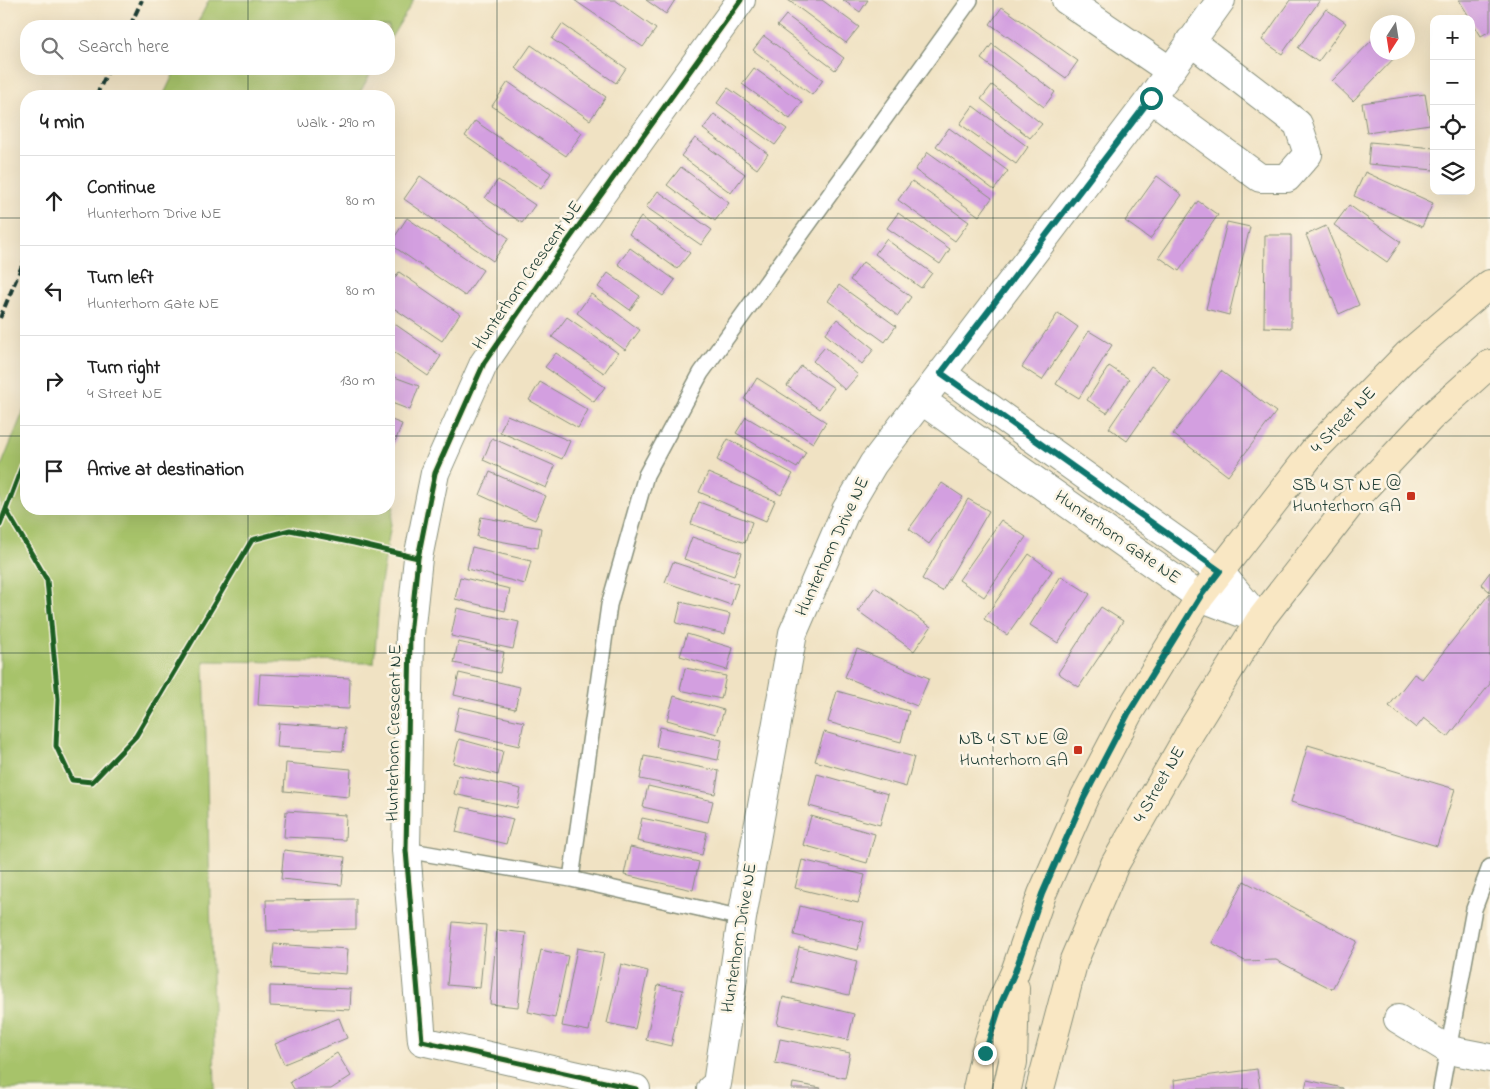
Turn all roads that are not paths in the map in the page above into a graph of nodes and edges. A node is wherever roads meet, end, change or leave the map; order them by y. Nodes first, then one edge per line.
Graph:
1 (741, 0) edge
2 (970, 0) edge
3 (1066, 0) edge
4 (1221, 0) edge
5 (1190, 41) junction
6 (1169, 70) junction
7 (1151, 98) junction
8 (1490, 284) edge
9 (1490, 364) edge
10 (941, 373) junction
11 (921, 400) junction
12 (1220, 571) junction
13 (1200, 597) junction
14 (1260, 620) junction
15 (406, 850) junction
16 (1490, 867) edge
17 (571, 879) junction
18 (742, 918) junction
19 (1015, 972) junction
20 (1398, 1020) dead end
21 (1449, 1050) junction
22 (1490, 1058) edge
23 (977, 1082) edge
24 (714, 1086) edge
25 (636, 1089) edge
26 (1006, 1089) edge
27 (1040, 1089) edge
28 (1441, 1089) edge

1 - 15 street, Hunterhorn Crescent NE
2 - 17 lane
3 - 6 street
4 - 5 street, Hunterhorn Drive NE
5 - 6 street, Hunterhorn Drive NE
5 - 7 street
6 - 7 street, Hunterhorn Drive NE
7 - 10 street, Hunterhorn Drive NE
8 - 12 main road, 4 Street NE
9 - 14 main road, 4 Street NE
10 - 11 street, Hunterhorn Drive NE
10 - 12 street, Hunterhorn Gate NE
11 - 13 street, Hunterhorn Gate NE
11 - 18 street, Hunterhorn Drive NE
12 - 13 main road, 4 Street NE
12 - 14 street, Hunterhorn Gate NE
13 - 14 street, Hunterhorn Gate NE
13 - 19 main road, 4 Street NE
14 - 27 main road, 4 Street NE
15 - 17 lane
15 - 25 street, Hunterhorn Crescent NE
16 - 21 lane
17 - 18 lane
18 - 24 street, Hunterhorn Drive NE
19 - 23 main road, 4 Street NE
19 - 26 main road
20 - 21 street
21 - 22 street
21 - 28 lane

